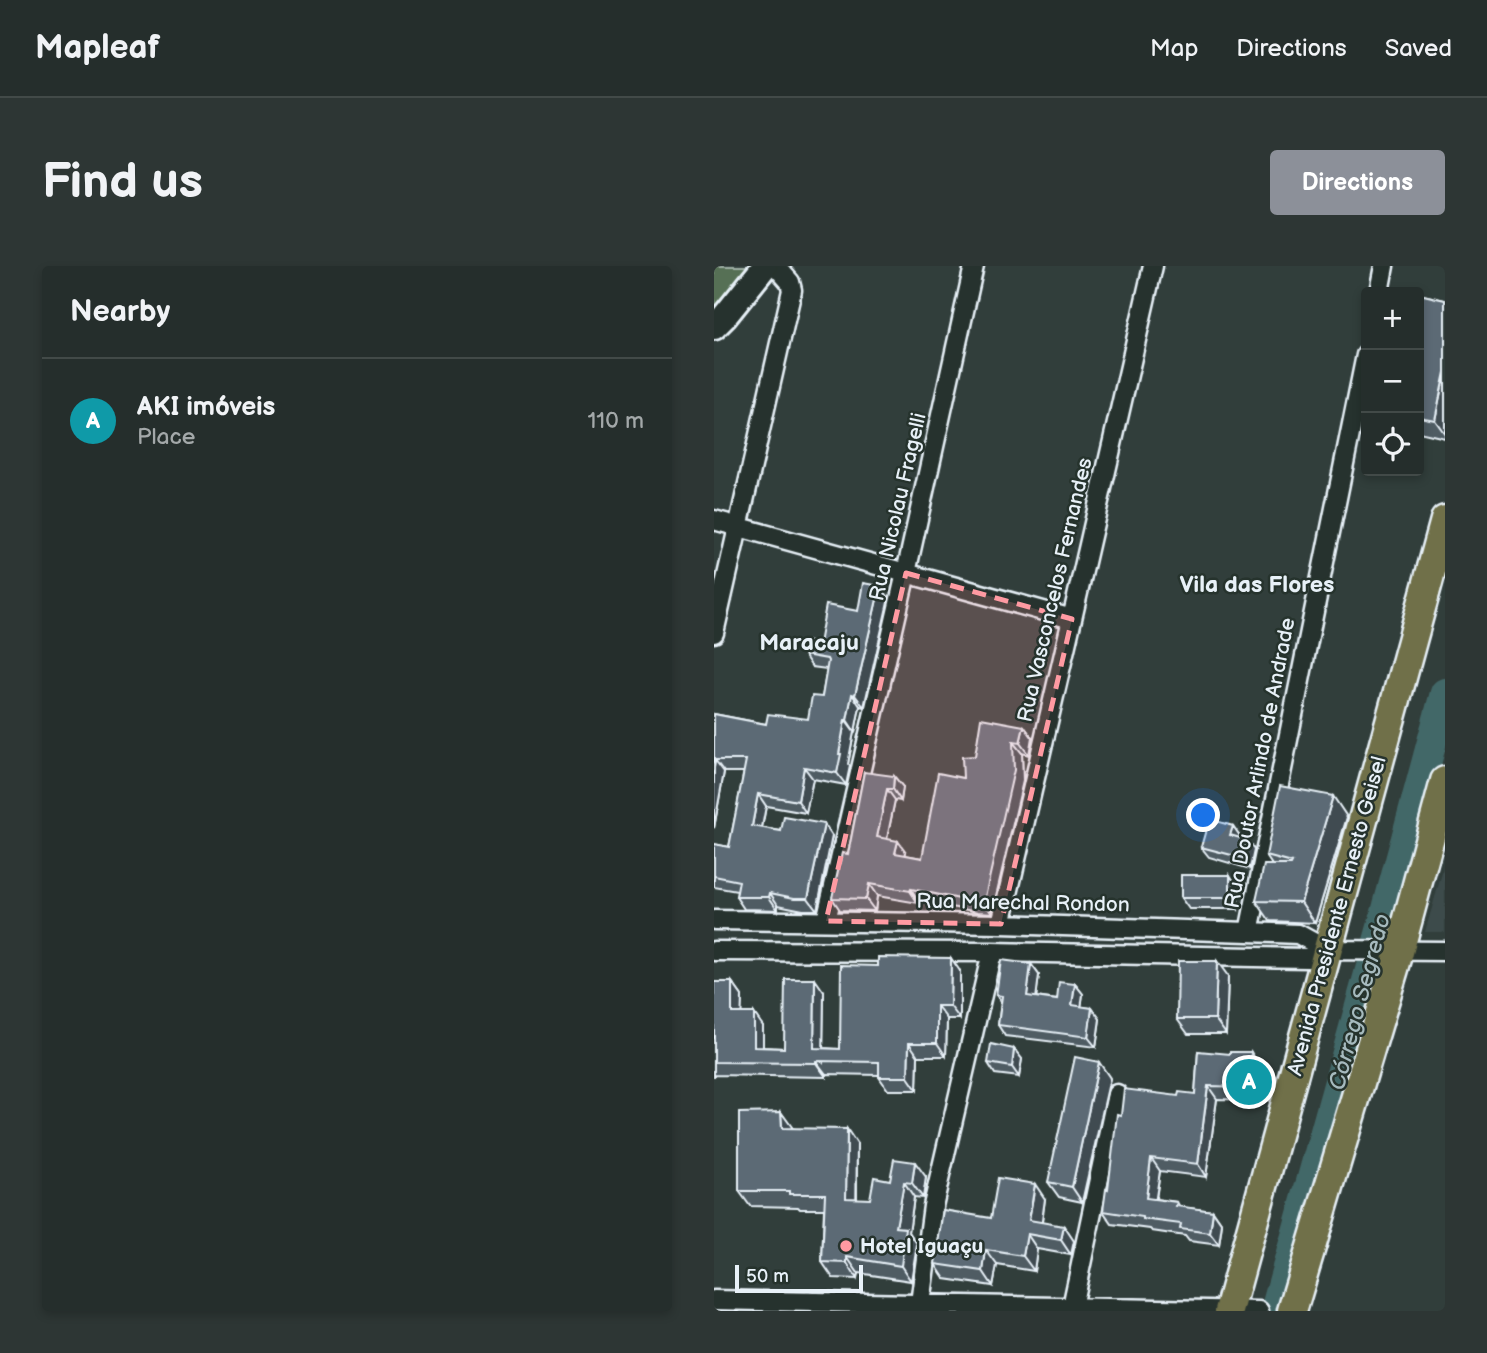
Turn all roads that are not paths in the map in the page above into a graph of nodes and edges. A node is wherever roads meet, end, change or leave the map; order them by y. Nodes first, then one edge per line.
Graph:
1 (765, 266) edge
2 (776, 266) edge
3 (974, 266) edge
4 (1153, 266) edge
5 (1384, 266) edge
6 (1380, 287) edge
7 (714, 296) edge
8 (739, 298) junction
9 (714, 327) edge
10 (1361, 380) edge
11 (714, 520) edge
12 (1445, 520) edge
13 (738, 527) junction
14 (1438, 569) edge
15 (906, 573) junction
16 (1072, 619) junction
17 (714, 633) edge
18 (1445, 781) edge
19 (714, 920) edge
20 (826, 921) junction
21 (1000, 924) junction
22 (1249, 932) junction
23 (1332, 950) junction
24 (714, 951) edge
25 (1390, 951) junction
26 (1445, 951) edge
27 (992, 952) junction
28 (1117, 1094) dead end
29 (714, 1300) edge
30 (1072, 1307) junction
31 (919, 1308) edge
32 (1232, 1310) edge
33 (1259, 1311) edge
34 (1292, 1311) edge

1 - 8 main road
2 - 13 street
3 - 15 street, Rua Nicolau Fragelli
4 - 16 street, Rua Vasconcelos Fernandes
5 - 6 street
7 - 8 main road
8 - 9 main road
10 - 22 street, Rua Doutor Arlindo de Andrade
11 - 13 street
12 - 14 main road, Avenida Presidente Ernesto Geisel
13 - 15 street
13 - 17 street
14 - 23 main road, Avenida Presidente Ernesto Geisel
15 - 16 street
15 - 20 street, Rua Nicolau Fragelli
16 - 21 street, Rua Vasconcelos Fernandes
18 - 25 main road
19 - 20 street, Rua Marechal Rondon
20 - 21 street, Rua Marechal Rondon
21 - 22 street, Rua Marechal Rondon
22 - 23 street, Rua Marechal Rondon
23 - 25 street, Rua Marechal Rondon
23 - 27 street, Rua Marechal Rondon
23 - 32 main road, Avenida Presidente Ernesto Geisel
24 - 27 street, Rua Marechal Rondon
25 - 26 street, Rua Marechal Rondon
25 - 34 main road
27 - 31 street
28 - 30 street
29 - 31 street
30 - 31 street
30 - 32 street
32 - 33 street

